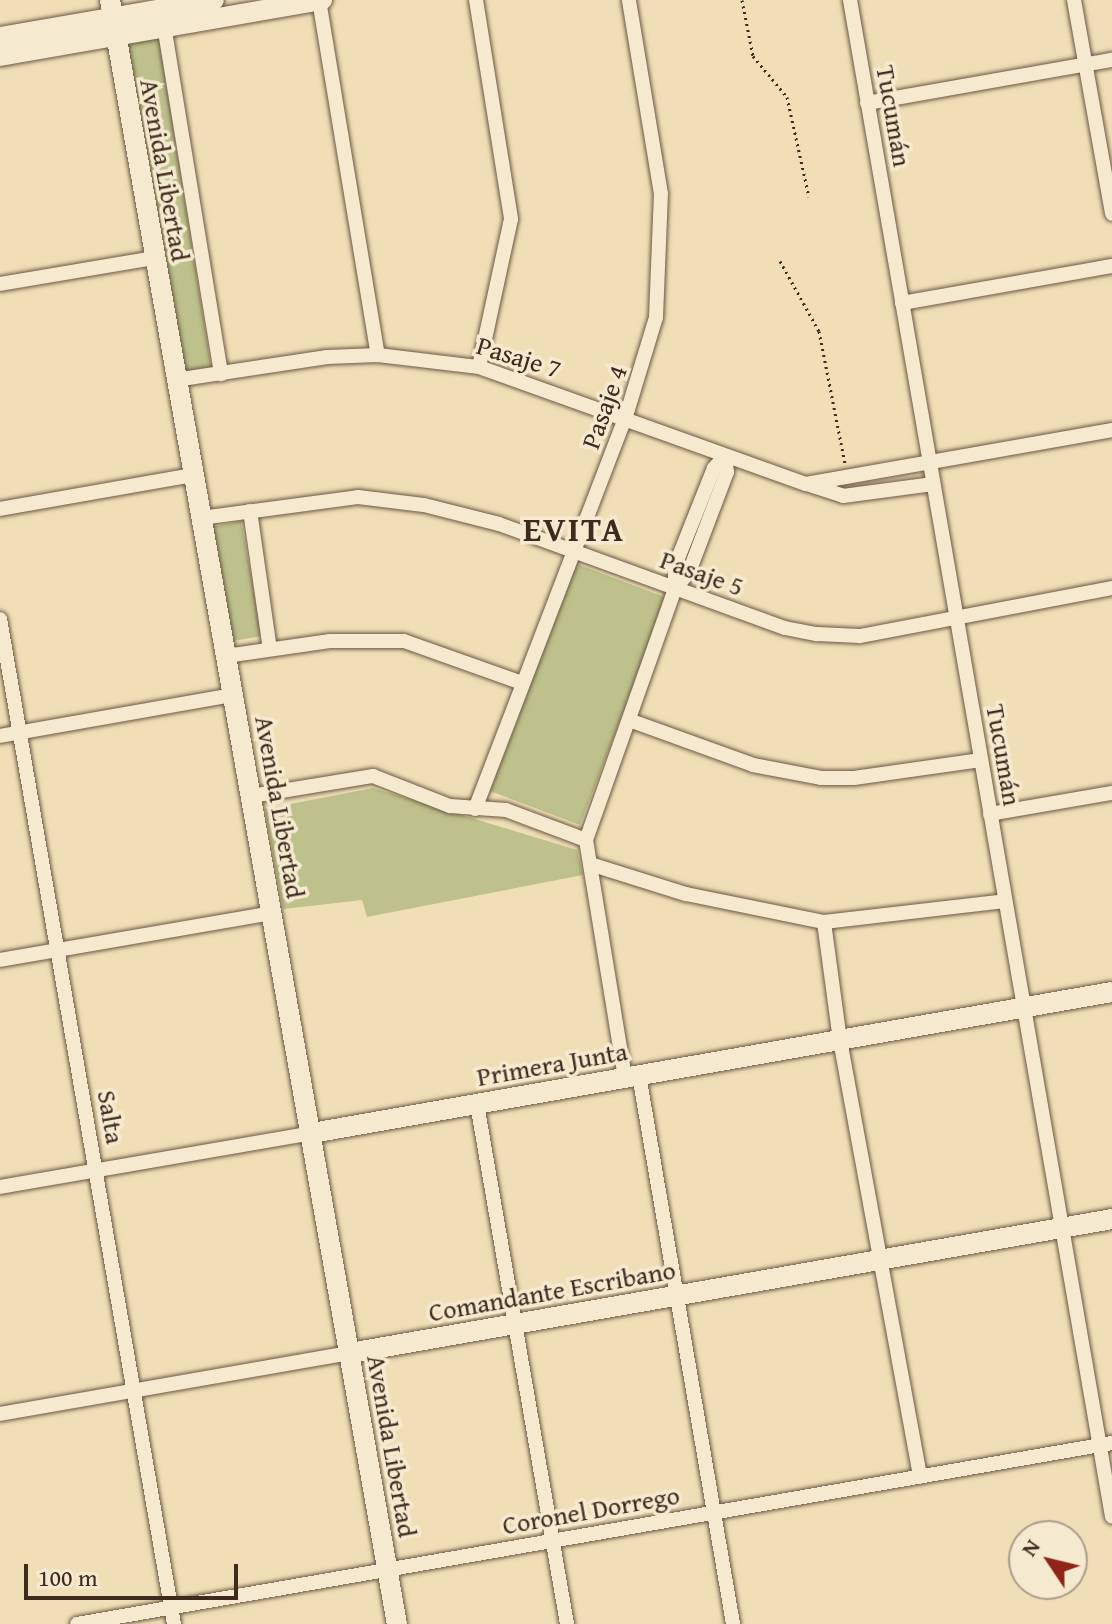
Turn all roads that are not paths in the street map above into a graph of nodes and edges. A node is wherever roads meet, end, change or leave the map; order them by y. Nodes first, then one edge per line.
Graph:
1 (214, 0) edge
2 (320, 0) edge
3 (476, 0) edge
4 (629, 0) edge
5 (850, 0) edge
6 (1074, 0) edge
7 (112, 18) edge
8 (163, 18) junction
9 (0, 37) edge
10 (0, 56) edge
11 (1112, 60) edge
12 (1086, 65) junction
13 (867, 103) junction
14 (1112, 214) edge
15 (154, 258) junction
16 (1112, 266) edge
17 (0, 284) edge
18 (902, 303) junction
19 (378, 355) junction
20 (479, 367) junction
21 (221, 374) junction
22 (175, 380) junction
23 (626, 416) junction
24 (1112, 430) edge
25 (725, 456) junction
26 (929, 463) junction
27 (193, 475) junction
28 (806, 484) junction
29 (933, 484) junction
30 (0, 509) edge
31 (250, 511) junction
32 (201, 518) junction
33 (575, 552) junction
34 (1112, 588) edge
35 (675, 589) junction
36 (956, 615) junction
37 (0, 619) edge
38 (270, 649) junction
39 (226, 656) junction
40 (522, 683) junction
41 (233, 695) junction
42 (629, 720) junction
43 (20, 733) junction
44 (0, 736) edge
45 (981, 760) junction
46 (1112, 793) edge
47 (251, 796) junction
48 (475, 809) junction
49 (990, 814) junction
50 (586, 840) junction
51 (590, 864) junction
52 (1005, 901) junction
53 (272, 913) junction
54 (824, 922) junction
55 (57, 950) junction
56 (0, 960) edge
57 (1112, 992) edge
58 (1024, 1008) junction
59 (840, 1040) junction
60 (632, 1077) junction
61 (477, 1104) junction
62 (312, 1133) junction
63 (95, 1170) junction
64 (0, 1187) edge
65 (1112, 1219) edge
66 (1062, 1228) junction
67 (881, 1260) junction
68 (677, 1295) junction
69 (515, 1324) junction
70 (350, 1353) junction
71 (134, 1391) junction
72 (0, 1414) edge
73 (1106, 1444) edge
74 (920, 1477) junction
75 (714, 1513) junction
76 (1112, 1517) edge
77 (553, 1541) junction
78 (387, 1570) junction
79 (171, 1608) junction
80 (77, 1624) edge
81 (174, 1624) edge
82 (397, 1624) edge
83 (567, 1624) edge
84 (733, 1624) edge

1 - 8 main road
2 - 8 main road
2 - 19 street
3 - 20 street
4 - 23 street, Pasaje 4
5 - 13 street, Tucumán
6 - 12 street
7 - 8 main road
7 - 9 main road
7 - 10 main road
7 - 15 main road, Avenida Libertad
8 - 21 street
11 - 12 street
12 - 13 street
12 - 14 street
13 - 18 street, Tucumán
15 - 17 street
15 - 22 main road, Avenida Libertad
16 - 18 street
18 - 26 street, Tucumán
19 - 20 street, Pasaje 7
19 - 21 street, Pasaje 7
20 - 23 street, Pasaje 7
21 - 22 street, Pasaje 7
22 - 27 main road, Avenida Libertad
23 - 25 street, Pasaje 7
23 - 33 street, Pasaje 4
24 - 26 street
25 - 28 street, Pasaje 7
25 - 35 street
26 - 28 street
26 - 29 street, Tucumán
27 - 30 street
27 - 32 main road, Avenida Libertad
28 - 29 street, Pasaje 7
29 - 36 street, Tucumán
31 - 32 street, Pasaje 5
31 - 33 street, Pasaje 5
31 - 38 street
32 - 39 main road, Avenida Libertad
33 - 35 street, Pasaje 5
33 - 40 street, Pasaje 4
34 - 36 street, Pasaje 5
35 - 36 street, Pasaje 5
35 - 42 street
36 - 45 street, Tucumán
37 - 43 street, Salta
38 - 39 street
38 - 40 street
39 - 41 main road, Avenida Libertad
40 - 48 street, Pasaje 4
41 - 43 street
41 - 47 main road, Avenida Libertad
42 - 45 street
42 - 50 street
43 - 44 street
43 - 55 street, Salta
45 - 49 street, Tucumán
46 - 49 street
47 - 48 street
47 - 53 main road, Avenida Libertad
48 - 50 street
49 - 52 street, Tucumán
50 - 51 street
51 - 54 street
51 - 60 street
52 - 54 street
52 - 58 street, Tucumán
53 - 55 street
53 - 62 main road, Avenida Libertad
54 - 59 street
55 - 56 street
55 - 63 street, Salta
57 - 58 main road, Primera Junta
58 - 59 main road, Primera Junta
58 - 66 street, Tucumán
59 - 60 main road, Primera Junta
59 - 67 street
60 - 61 main road, Primera Junta
60 - 68 street
61 - 62 main road, Primera Junta
61 - 69 street
62 - 63 street, Primera Junta
62 - 70 main road, Avenida Libertad
63 - 64 street, Primera Junta
63 - 71 street, Salta
65 - 66 main road, Comandante Escribano
66 - 67 main road, Comandante Escribano
66 - 73 street, Tucumán
67 - 68 main road, Comandante Escribano
67 - 74 street
68 - 69 main road, Comandante Escribano
68 - 75 street
69 - 70 main road, Comandante Escribano
69 - 77 street
70 - 71 street, Comandante Escribano
70 - 78 main road, Avenida Libertad
71 - 72 street, Comandante Escribano
71 - 79 street, Salta
73 - 74 street, Coronel Dorrego
73 - 76 street, Tucumán
74 - 75 street, Coronel Dorrego
75 - 77 street, Coronel Dorrego
75 - 84 street
77 - 78 street, Coronel Dorrego
77 - 83 street
78 - 79 street, Coronel Dorrego
78 - 82 main road, Avenida Libertad
79 - 80 street, Coronel Dorrego
79 - 81 street, Salta

